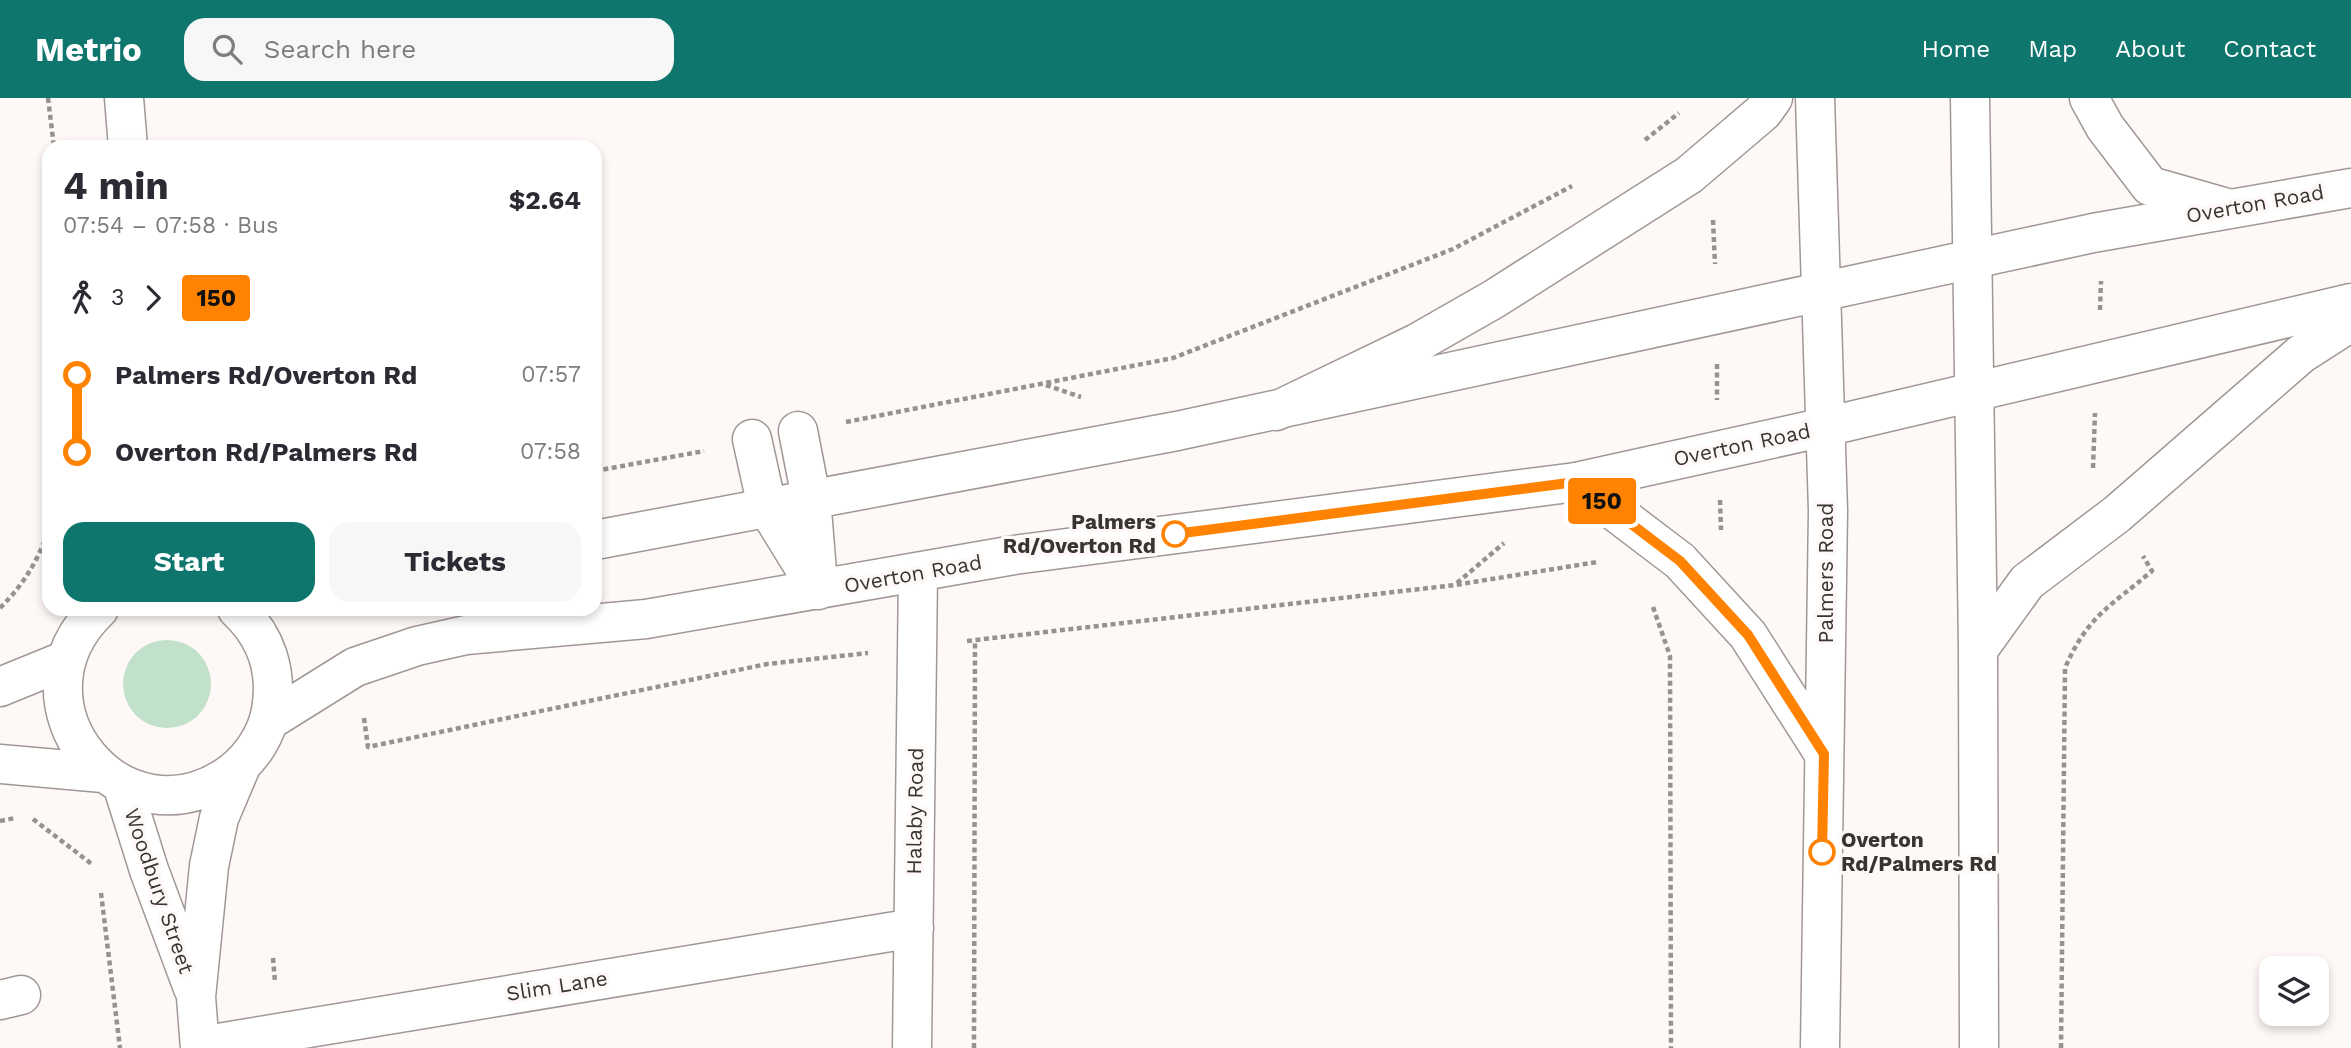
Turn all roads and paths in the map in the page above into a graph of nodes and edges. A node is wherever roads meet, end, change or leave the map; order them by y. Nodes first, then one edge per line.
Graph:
1 (48, 98) edge
2 (124, 98) edge
3 (1773, 98) edge
4 (1815, 98) edge
5 (1970, 98) edge
6 (2089, 98) edge
7 (1666, 124) dead end
8 (53, 140) edge
9 (127, 140) edge
10 (1636, 147) dead end
11 (1581, 181) dead end
12 (2351, 188) edge
13 (2227, 208) junction
14 (1971, 261) junction
15 (1820, 293) junction
16 (2351, 303) edge
17 (2351, 322) edge
18 (1972, 393) junction
19 (1276, 411) junction
20 (1825, 427) junction
21 (798, 431) joint
22 (752, 439) joint
23 (602, 470) edge
24 (1576, 482) junction
25 (811, 498) junction
26 (766, 508) junction
27 (602, 539) edge
28 (42, 549) edge
29 (2152, 571) dead end
30 (918, 575) junction
31 (818, 590) junction
32 (1648, 594) dead end
33 (0, 608) edge
34 (93, 616) edge
35 (243, 616) edge
36 (975, 640) dead end
37 (1978, 650) junction
38 (66, 660) junction
39 (0, 687) edge
40 (270, 720) junction
41 (1824, 754) junction
42 (0, 764) edge
43 (241, 766) junction
44 (113, 778) junction
45 (29, 816) dead end
46 (19, 818) dead end
47 (0, 821) edge
48 (97, 874) dead end
49 (100, 882) dead end
50 (914, 928) junction
51 (196, 997) junction
52 (200, 1047) edge
53 (120, 1048) edge
54 (912, 1048) edge
55 (974, 1048) edge
56 (1671, 1048) edge
57 (1820, 1048) edge
58 (1979, 1048) edge
59 (2062, 1048) edge

1 - 8 path
2 - 9 main road
3 - 19 main road
4 - 15 main road, Palmers Road
5 - 14 main road
6 - 13 main road
7 - 10 path
11 - 21 path
12 - 13 main road, Overton Road
13 - 14 main road, Overton Road
14 - 15 main road, Overton Road
14 - 18 main road
15 - 19 main road, Overton Road
15 - 20 main road, Palmers Road
16 - 18 main road, Overton Road
17 - 37 main road
18 - 20 main road, Overton Road
18 - 37 main road
19 - 25 main road, Overton Road
20 - 24 main road, Overton Road
20 - 41 main road, Palmers Road
21 - 25 main road
22 - 23 path
22 - 26 main road
24 - 30 main road, Overton Road
24 - 41 main road
25 - 26 main road, Overton Road
25 - 31 main road
26 - 27 main road, Overton Road
26 - 31 main road
28 - 33 path
29 - 59 path
30 - 31 main road, Overton Road
30 - 50 main road, Halaby Road
31 - 40 main road, Overton Road
32 - 56 path
34 - 38 main road
35 - 40 main road
36 - 55 path
37 - 58 main road
38 - 39 main road
38 - 44 main road
40 - 43 main road
41 - 57 main road, Palmers Road
42 - 44 main road
43 - 44 main road
43 - 51 main road, Woodbury Street
44 - 51 main road, Woodbury Street
45 - 48 path
46 - 47 path
49 - 53 path
50 - 52 main road, Slim Lane
50 - 54 main road, Halaby Road
51 - 52 main road, Woodbury Street

